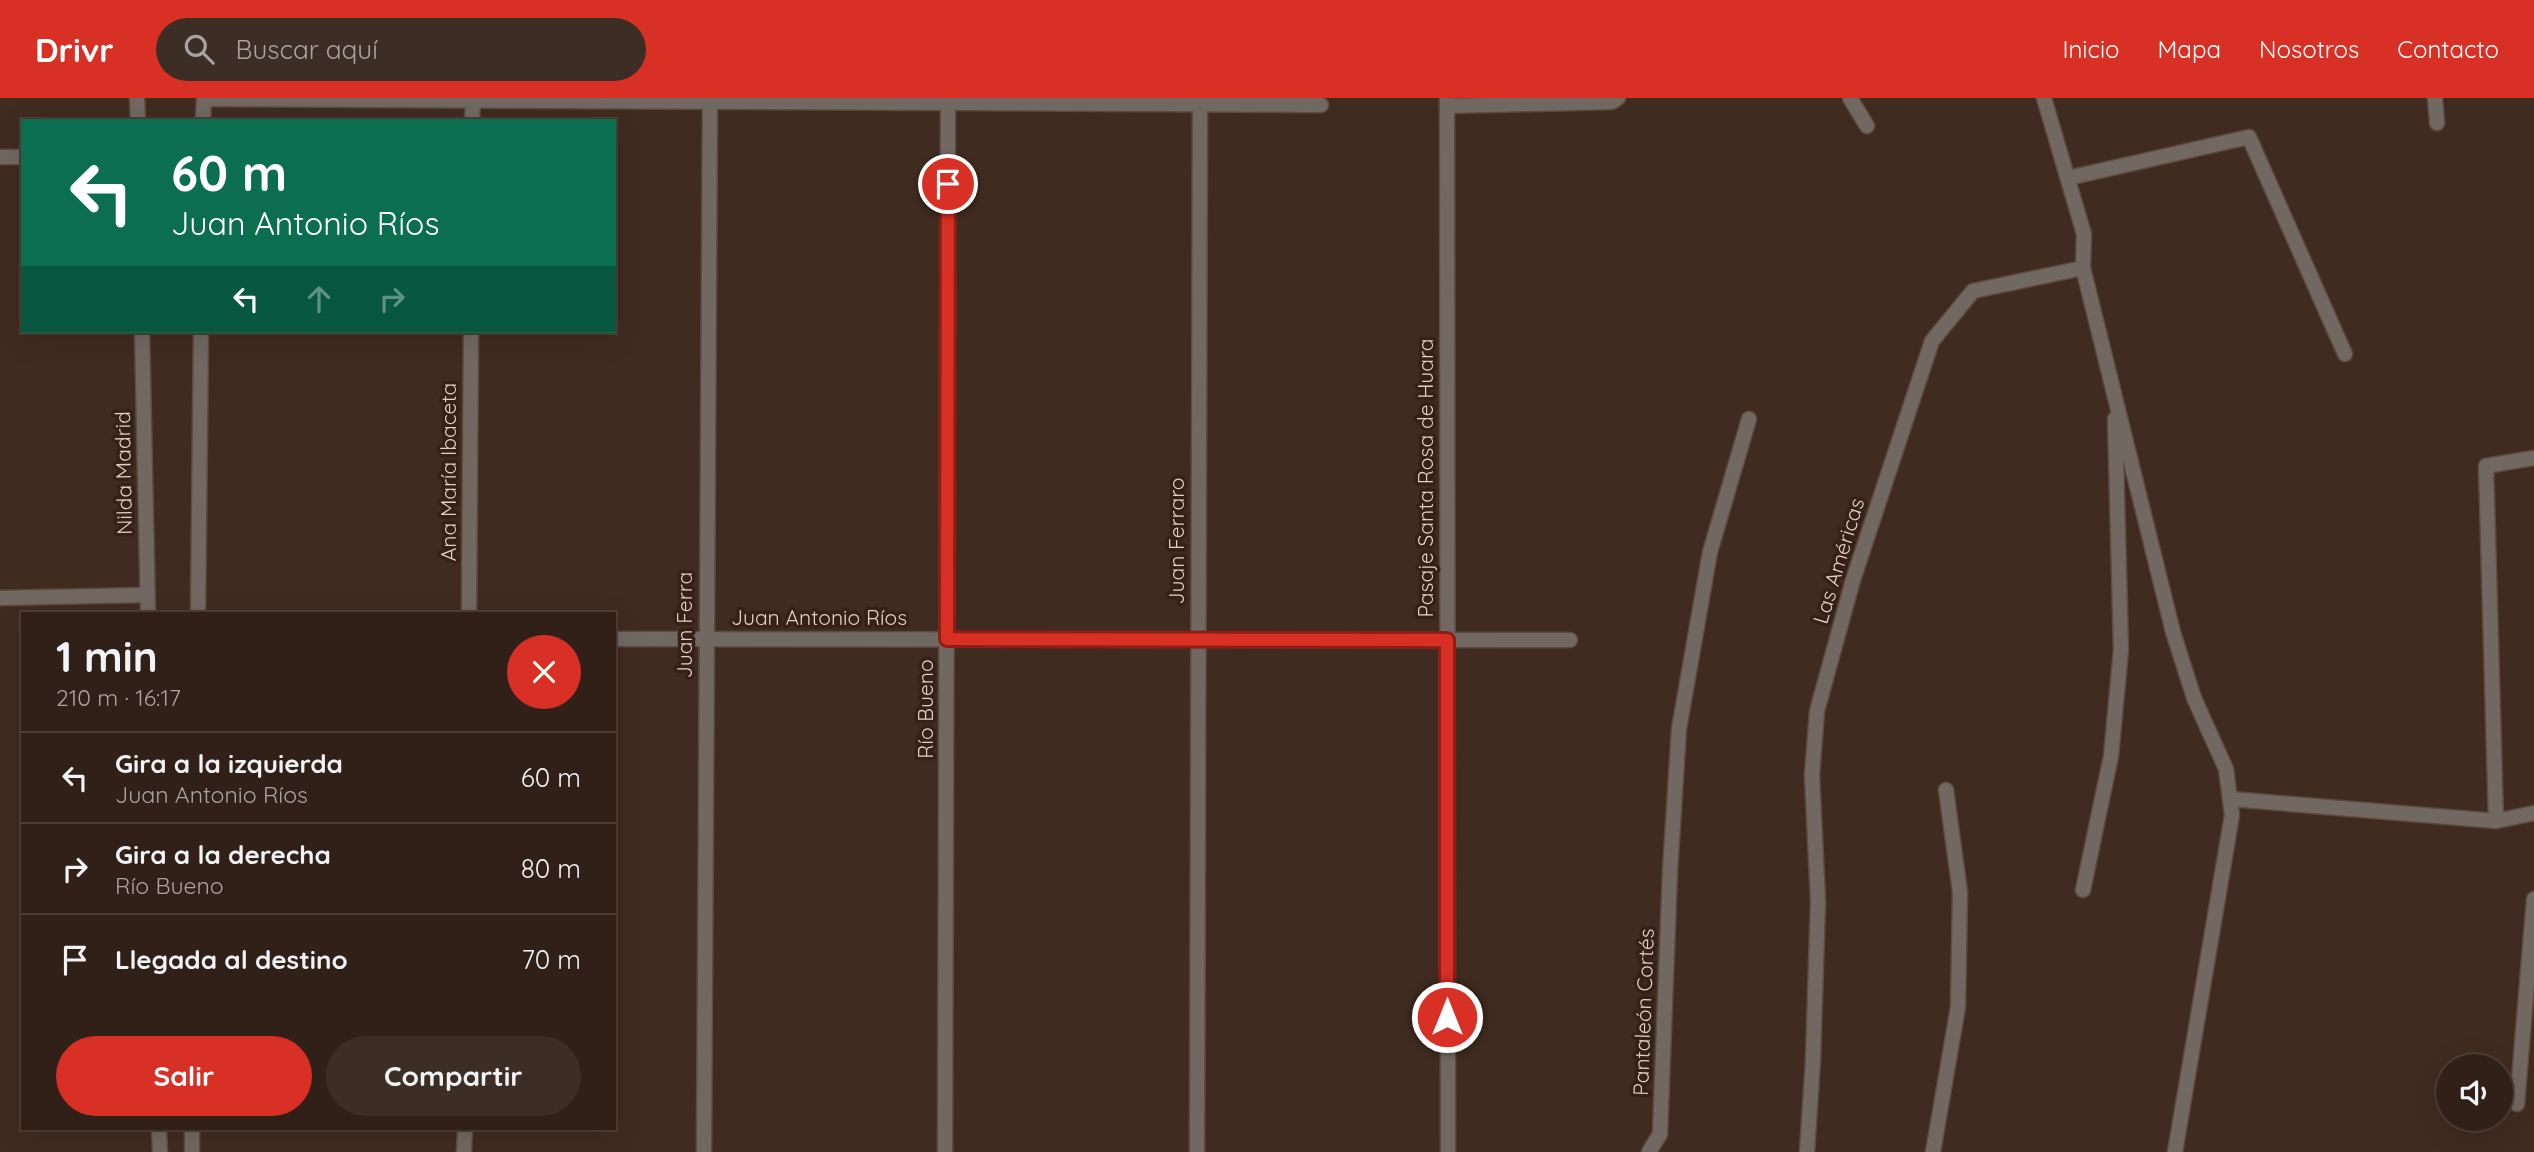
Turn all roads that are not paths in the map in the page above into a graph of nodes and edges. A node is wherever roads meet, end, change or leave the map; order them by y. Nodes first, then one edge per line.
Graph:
1 (137, 98) edge
2 (1850, 98) edge
3 (2044, 98) edge
4 (2435, 98) edge
5 (204, 99) edge
6 (472, 99) edge
7 (1614, 99) edge
8 (710, 100) edge
9 (948, 101) edge
10 (1200, 101) edge
11 (1447, 102) edge
12 (1321, 105) dead end
13 (138, 119) edge
14 (203, 119) edge
15 (472, 119) edge
16 (2437, 123) dead end
17 (1867, 126) dead end
18 (0, 157) edge
19 (21, 157) edge
20 (2068, 178) junction
21 (2083, 268) junction
22 (142, 333) edge
23 (201, 333) edge
24 (471, 333) edge
25 (2345, 354) dead end
26 (2114, 394) junction
27 (1749, 419) dead end
28 (2534, 458) edge
29 (147, 595) junction
30 (0, 598) edge
31 (148, 612) edge
32 (198, 612) edge
33 (469, 612) edge
34 (616, 639) edge
35 (706, 639) junction
36 (947, 639) junction
37 (1198, 640) junction
38 (1447, 640) junction
39 (1570, 640) dead end
40 (1946, 790) dead end
41 (2230, 799) junction
42 (2534, 813) edge
43 (2496, 821) junction
44 (2083, 890) dead end
45 (2534, 898) edge
46 (2518, 1104) dead end
47 (159, 1130) edge
48 (192, 1130) edge
49 (465, 1130) edge
50 (160, 1152) edge
51 (192, 1152) edge
52 (464, 1152) edge
53 (704, 1152) edge
54 (946, 1152) edge
55 (1197, 1152) edge
56 (1448, 1152) edge
57 (1649, 1152) edge
58 (1807, 1152) edge
59 (1933, 1152) edge
60 (2175, 1152) edge

1 - 13 street
2 - 17 street
3 - 20 street
4 - 16 street
5 - 6 street
5 - 14 street
6 - 8 street
6 - 15 street
7 - 11 street
8 - 9 street
8 - 35 street, Juan Ferra
9 - 10 street
9 - 36 street, Río Bueno
10 - 12 street
10 - 37 street, Juan Ferraro
11 - 38 street, Pasaje Santa Rosa de Huara
18 - 19 street
20 - 21 street
20 - 25 street
21 - 26 street
21 - 58 street, Las Américas
22 - 29 street, Nilda Madrid
23 - 32 street
24 - 33 street, Ana María Ibaceta
26 - 41 street
26 - 44 street
27 - 57 street, Pantaleón Cortés
28 - 43 street
29 - 30 street
29 - 31 street, Nilda Madrid
34 - 35 street, Juan Antonio Ríos
35 - 36 street, Juan Antonio Ríos
35 - 53 street, Juan Ferra
36 - 37 street, Juan Antonio Ríos
36 - 54 street, Río Bueno
37 - 38 street, Juan Antonio Ríos
37 - 55 street, Juan Ferraro
38 - 39 street, Juan Antonio Ríos
38 - 56 street, Pasaje Santa Rosa de Huara
40 - 59 street
41 - 43 street
41 - 60 street
42 - 43 street
45 - 46 street
47 - 50 street
48 - 51 street
49 - 52 street

